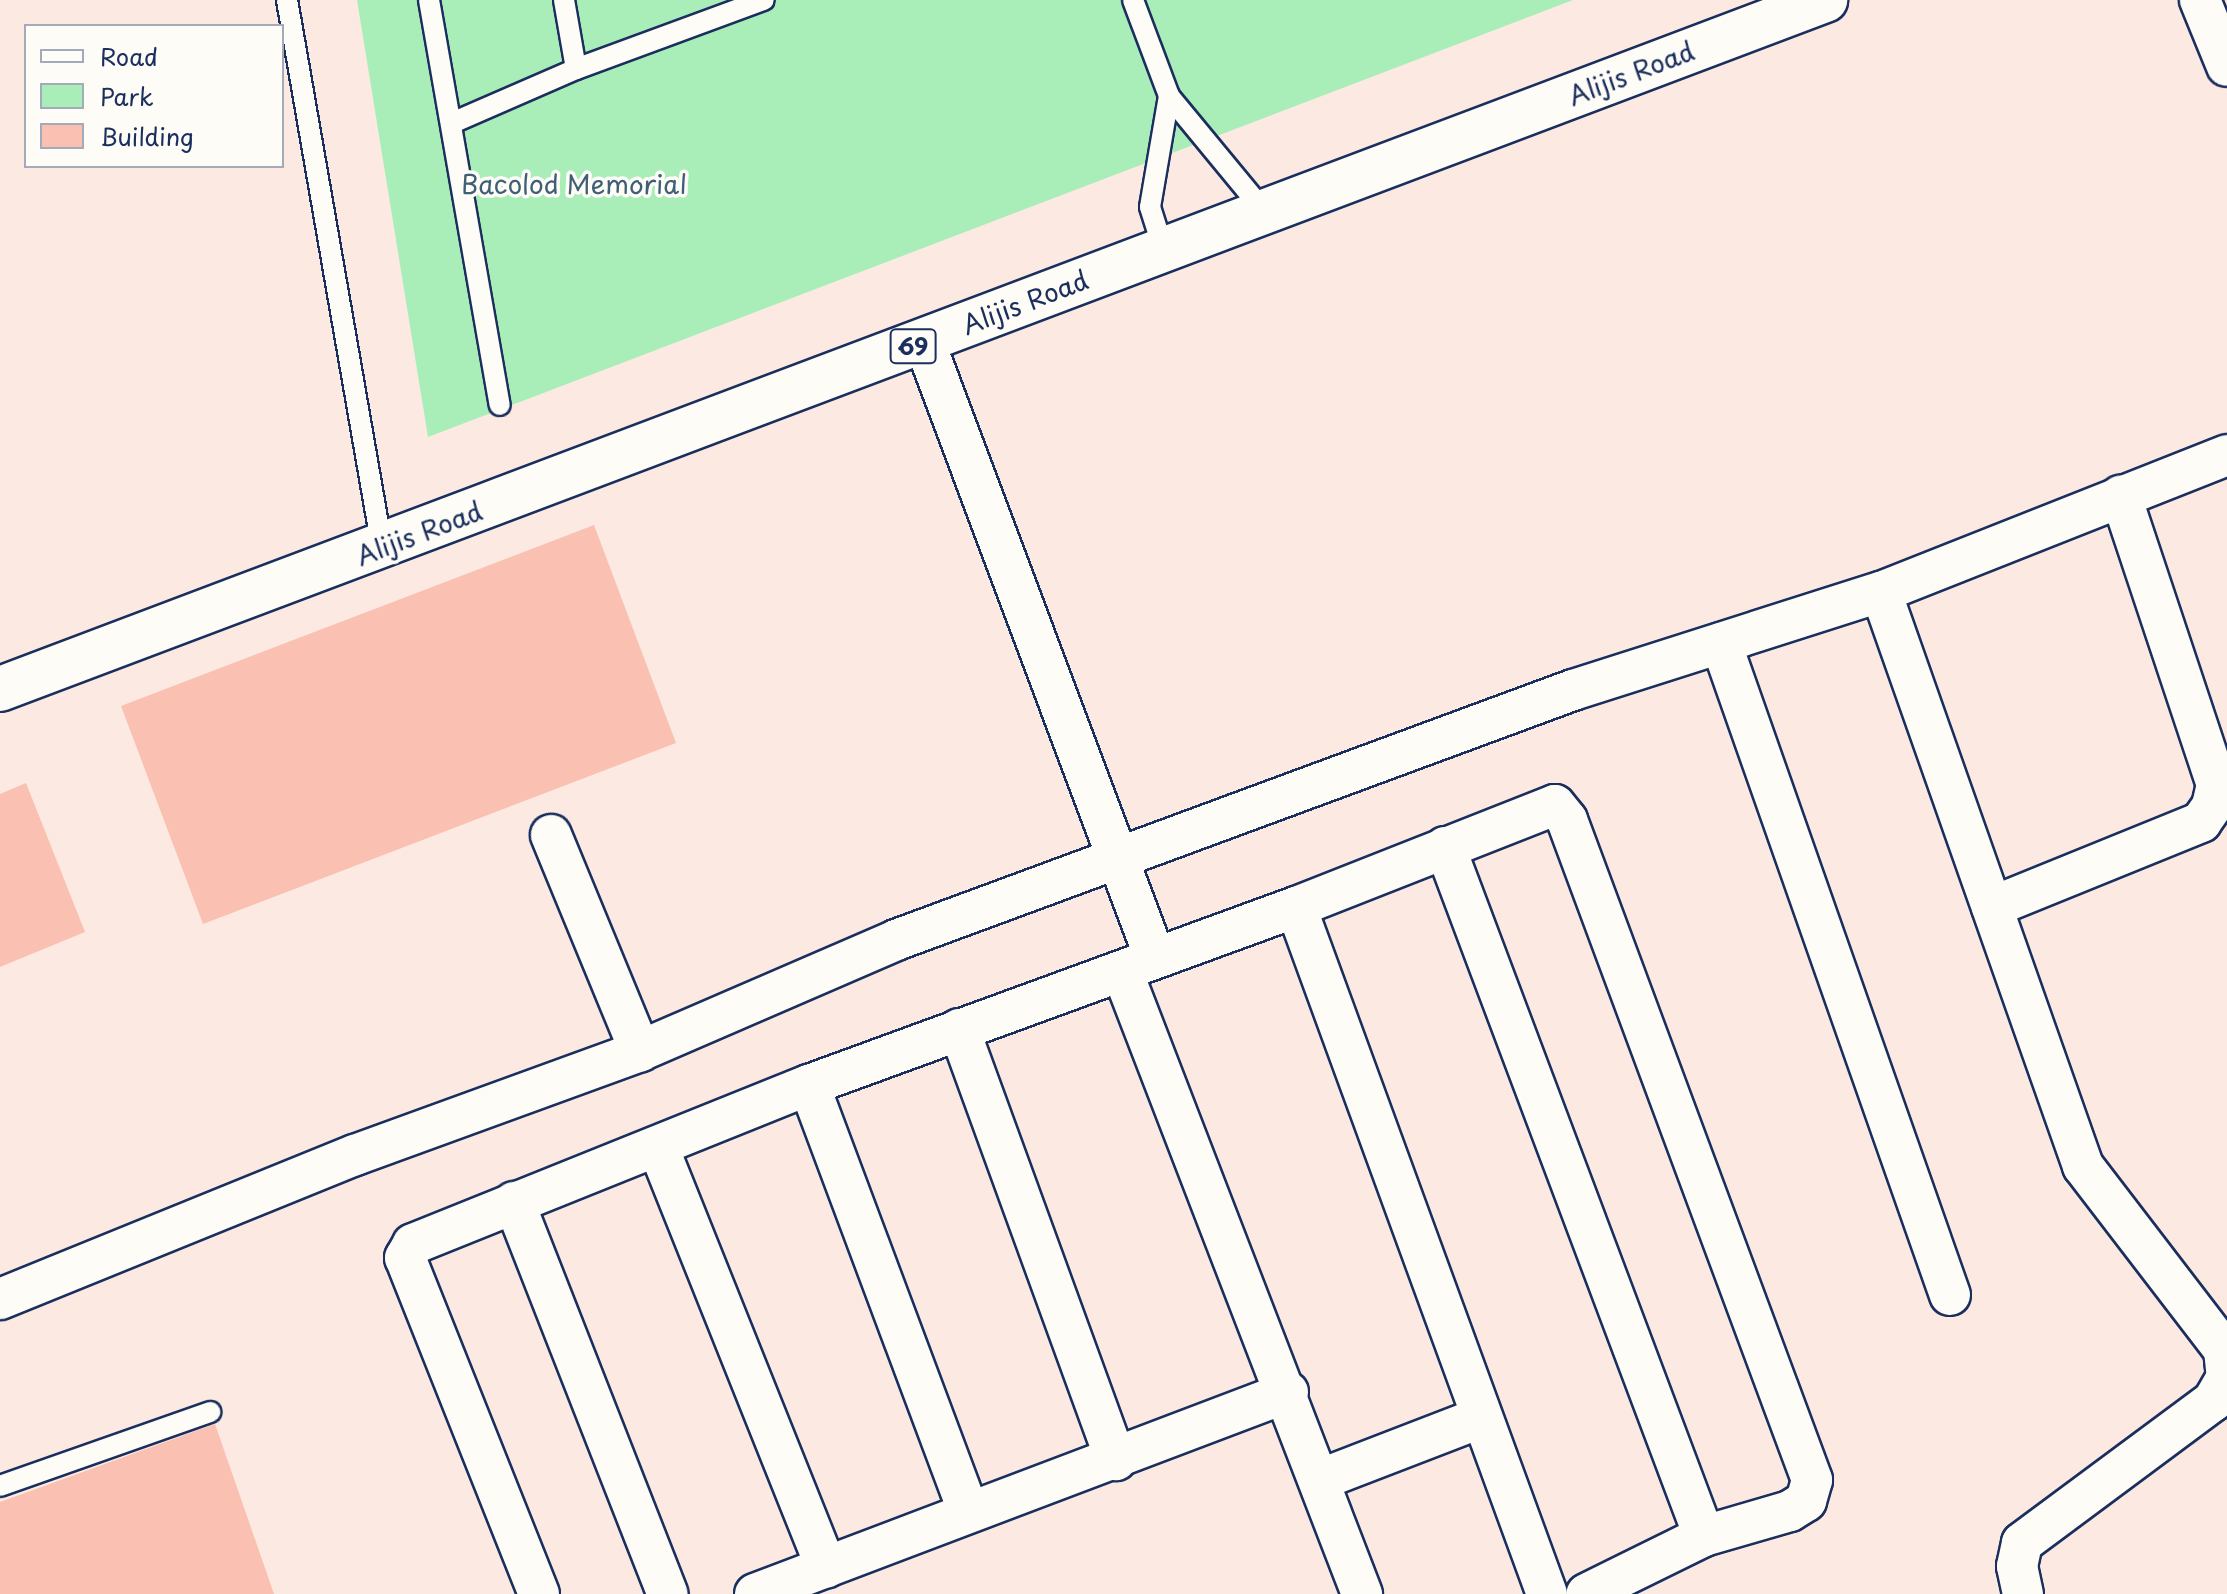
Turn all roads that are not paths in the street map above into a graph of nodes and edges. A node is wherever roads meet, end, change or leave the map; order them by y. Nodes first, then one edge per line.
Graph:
1 (287, 0) edge
2 (429, 0) edge
3 (564, 0) edge
4 (764, 0) edge
5 (1133, 0) edge
6 (1825, 0) edge
7 (2200, 0) edge
8 (2227, 66) edge
9 (576, 69) junction
10 (1169, 96) junction
11 (452, 123) junction
12 (1263, 210) junction
13 (1163, 248) junction
14 (924, 341) junction
15 (500, 405) dead end
16 (2227, 455) edge
17 (2121, 496) junction
18 (382, 547) junction
19 (1881, 592) junction
20 (1721, 643) junction
21 (0, 688) edge
22 (551, 835) dead end
23 (1445, 847) junction
24 (1119, 862) junction
25 (1296, 907) junction
26 (1992, 907) junction
27 (1138, 965) junction
28 (959, 1029) junction
29 (640, 1051) junction
30 (809, 1085) junction
31 (658, 1147) junction
32 (514, 1202) junction
33 (1950, 1295) dead end
34 (0, 1299) edge
35 (1288, 1392) junction
36 (210, 1412) dead end
37 (1480, 1418) junction
38 (1116, 1460) junction
39 (1319, 1480) junction
40 (0, 1486) edge
41 (968, 1511) junction
42 (1704, 1536) junction
43 (826, 1568) junction
44 (539, 1594) edge
45 (668, 1594) edge
46 (755, 1594) edge
47 (1362, 1594) edge
48 (1547, 1594) edge
49 (1586, 1594) edge
50 (2023, 1594) edge

1 - 18 lane
2 - 11 lane
3 - 9 lane
4 - 9 lane
5 - 10 lane
6 - 12 main road, Alijis Road / 69
7 - 8 street
9 - 11 lane
10 - 12 lane
10 - 13 lane
11 - 15 lane
12 - 13 main road, Alijis Road / 69
13 - 14 main road, Alijis Road / 69
14 - 18 main road, Alijis Road / 69
14 - 24 street
16 - 17 street
17 - 19 street
17 - 26 street
18 - 21 main road, Alijis Road / 69
19 - 20 street
19 - 26 street
20 - 24 street
20 - 33 street
22 - 29 street
23 - 25 street
23 - 42 street
23 - 42 street
24 - 27 street
24 - 29 street
25 - 27 street
25 - 37 street
26 - 50 street
27 - 28 street
27 - 35 street
28 - 30 street
28 - 38 street
29 - 34 street
30 - 31 street
30 - 41 street
31 - 32 street
31 - 43 street
32 - 44 street
32 - 45 street
35 - 38 street
35 - 39 street
36 - 40 lane
37 - 39 street
37 - 48 street
38 - 41 street
39 - 47 street
41 - 43 street
42 - 49 street
43 - 46 street

